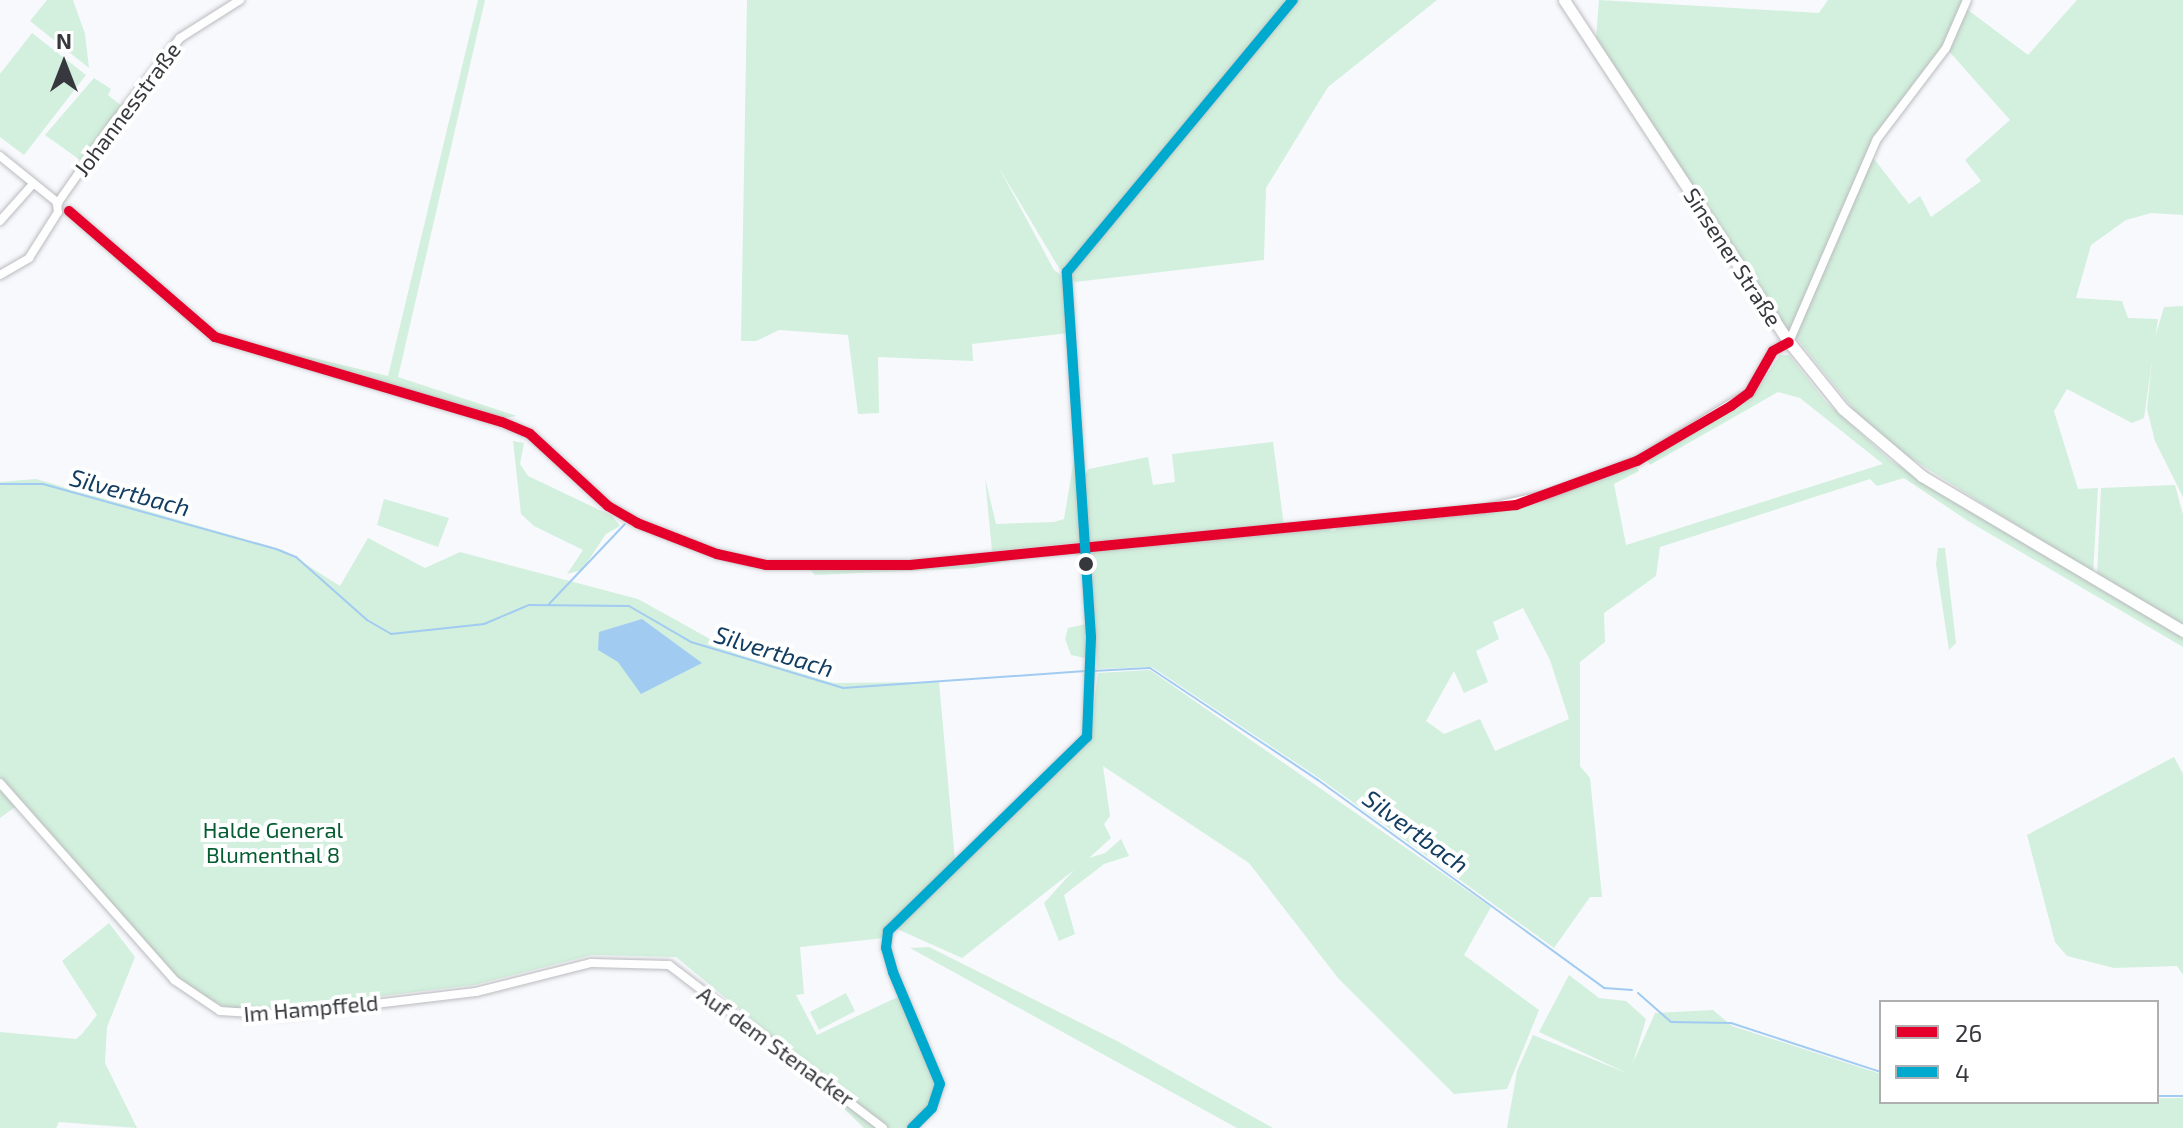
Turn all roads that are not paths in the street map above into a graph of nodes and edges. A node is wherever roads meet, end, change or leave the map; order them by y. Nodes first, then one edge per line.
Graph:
1 (240, 0) edge
2 (1293, 0) edge
3 (1564, 0) edge
4 (1967, 0) edge
5 (0, 156) edge
6 (33, 184) junction
7 (60, 205) junction
8 (0, 221) edge
9 (0, 275) edge
10 (1789, 342) junction
11 (1087, 546) junction
12 (2183, 631) edge
13 (0, 783) edge
14 (669, 965) joint
15 (883, 1128) edge
16 (912, 1128) edge

1 - 7 street, Johannesstraße
2 - 11 street
3 - 10 main road, Sinsener Straße
4 - 10 street
5 - 6 street
6 - 7 street
6 - 8 street
7 - 9 street, Johannesstraße
7 - 11 street
10 - 11 street
10 - 12 main road, Sinsener Straße
11 - 16 street
13 - 14 street, Im Hampffeld
14 - 15 street, Auf dem Stenacker

